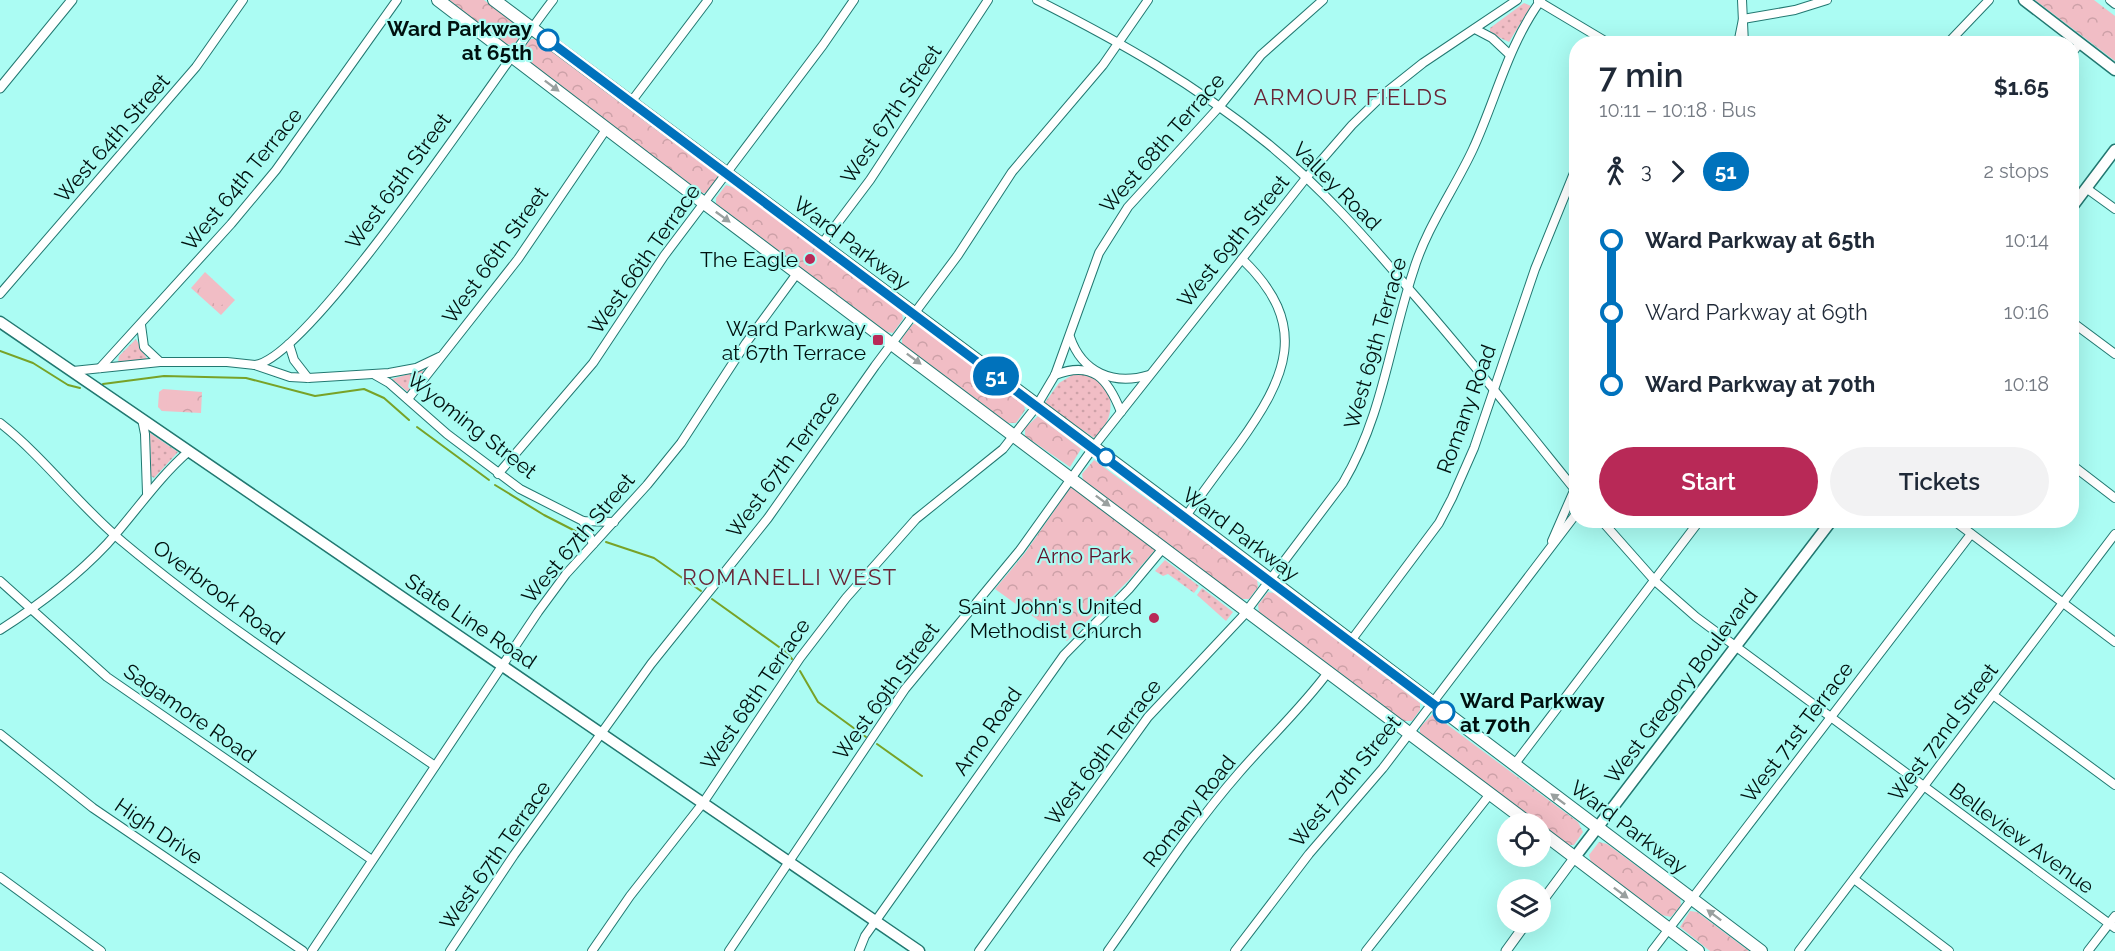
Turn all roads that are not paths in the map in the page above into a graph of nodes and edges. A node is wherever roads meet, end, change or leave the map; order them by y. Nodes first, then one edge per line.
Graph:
1 (72, 0) edge
2 (243, 0) edge
3 (397, 0) edge
4 (438, 0) edge
5 (494, 0) edge
6 (554, 0) edge
7 (708, 0) edge
8 (854, 0) edge
9 (988, 0) edge
10 (1037, 0) edge
11 (1148, 0) edge
12 (1323, 0) edge
13 (1517, 0) edge
14 (1742, 0) edge
15 (1827, 0) edge
16 (1989, 0) edge
17 (2024, 0) edge
18 (2110, 0) edge
19 (1539, 1) edge
20 (2115, 4) edge
21 (1743, 19) junction
22 (531, 27) junction
23 (1475, 29) junction
24 (1597, 36) edge
25 (1740, 36) edge
26 (1744, 36) edge
27 (1955, 36) edge
28 (2071, 36) edge
29 (1119, 41) junction
30 (2080, 43) edge
31 (1509, 54) junction
32 (511, 56) junction
33 (2115, 70) edge
34 (0, 88) edge
35 (631, 102) junction
36 (1220, 106) junction
37 (607, 128) junction
38 (2115, 150) edge
39 (727, 174) junction
40 (1306, 178) junction
41 (1569, 185) edge
42 (2086, 188) junction
43 (2079, 198) edge
44 (704, 203) junction
45 (2115, 209) edge
46 (821, 245) junction
47 (1242, 260) junction
48 (798, 272) junction
49 (1408, 287) junction
50 (0, 294) edge
51 (914, 314) junction
52 (0, 322) edge
53 (141, 324) junction
54 (2079, 327) edge
55 (1070, 337) junction
56 (892, 343) junction
57 (289, 344) junction
58 (2115, 354) edge
59 (443, 355) junction
60 (160, 363) junction
61 (255, 365) junction
62 (100, 368) junction
63 (72, 371) junction
64 (1095, 372) junction
65 (375, 375) junction
66 (1055, 375) junction
67 (1149, 375) junction
68 (308, 378) junction
69 (1495, 388) junction
70 (408, 399) junction
71 (1036, 407) junction
72 (1120, 412) junction
73 (142, 419) junction
74 (0, 423) edge
75 (1015, 435) junction
76 (1093, 448) junction
77 (189, 452) junction
78 (2079, 470) edge
79 (498, 474) junction
80 (1071, 477) junction
81 (1569, 480) edge
82 (147, 493) junction
83 (2115, 498) edge
84 (1569, 504) edge
85 (1186, 516) junction
86 (583, 521) junction
87 (615, 522) junction
88 (1569, 523) edge
89 (1608, 528) edge
90 (1694, 528) edge
91 (1826, 528) edge
92 (1963, 528) edge
93 (1971, 534) junction
94 (2115, 534) edge
95 (114, 535) junction
96 (593, 544) junction
97 (1164, 547) junction
98 (1549, 548) junction
99 (1270, 580) junction
100 (0, 581) edge
101 (1655, 581) junction
102 (2063, 604) junction
103 (31, 610) junction
104 (1247, 610) junction
105 (0, 630) edge
106 (1350, 642) junction
107 (2115, 642) edge
108 (1736, 647) junction
109 (502, 666) junction
110 (1329, 671) junction
111 (1994, 695) junction
112 (1431, 702) junction
113 (1831, 718) junction
114 (1408, 732) junction
115 (0, 734) edge
116 (602, 734) junction
117 (1514, 765) junction
118 (435, 766) junction
119 (2115, 785) edge
120 (1923, 787) junction
121 (1490, 794) junction
122 (703, 803) junction
123 (1515, 813) edge
124 (1597, 828) junction
125 (1551, 839) edge
126 (1575, 857) junction
127 (372, 860) junction
128 (789, 863) junction
129 (0, 877) edge
130 (1854, 879) junction
131 (1551, 889) edge
132 (1692, 898) junction
133 (2115, 916) edge
134 (875, 921) junction
135 (2112, 926) edge
136 (1669, 929) junction
137 (1519, 933) edge
138 (101, 951) edge
139 (303, 951) edge
140 (312, 951) edge
141 (450, 951) edge
142 (592, 951) edge
143 (729, 951) edge
144 (859, 951) edge
145 (920, 951) edge
146 (979, 951) edge
147 (1108, 951) edge
148 (1235, 951) edge
149 (1366, 951) edge
150 (1506, 951) edge
151 (1652, 951) edge
152 (1698, 951) edge
153 (1761, 951) edge
154 (1799, 951) edge
155 (1949, 951) edge
156 (2088, 951) edge

1 - 34 street
2 - 50 street, West 64th Street
3 - 53 street, West 64th Terrace
4 - 32 main road
5 - 22 main road, Ward Parkway
6 - 22 street, West 65th Street
7 - 35 street
8 - 39 street, West 66th Terrace
9 - 46 street, West 67th Street
10 - 29 street, Valley Road
11 - 29 street, West 67th Terrace
12 - 36 street, West 68th Terrace
13 - 23 street, West 69th Street
14 - 21 street
15 - 21 street
16 - 27 street
17 - 28 main road
18 - 20 street
19 - 24 street
19 - 31 street, West 69th Terrace
21 - 25 street
21 - 26 street
22 - 32 street, West 65th Street
22 - 35 main road, Ward Parkway
23 - 31 street
23 - 40 street, West 69th Street
29 - 36 street, Valley Road
29 - 51 street, West 67th Terrace
30 - 33 main road
31 - 49 street, West 69th Terrace
32 -> 37 main road
32 - 57 street, West 65th Street
35 - 39 main road, Ward Parkway
36 - 40 street, Valley Road
36 - 55 street, West 68th Terrace
37 - 44 main road
37 - 59 street, West 66th Street
38 - 42 main road
39 - 44 street, West 66th Terrace
39 - 46 main road, Ward Parkway
40 - 47 street, West 69th Street
40 - 49 street, Valley Road
41 - 69 street, Romany Road
42 - 43 main road
42 - 45 street
44 -> 48 main road
44 - 79 street, West 66th Terrace
46 - 51 main road, Ward Parkway
47 - 67 street, West 69th Street
47 - 85 street
48 - 56 main road
48 - 87 street, West 67th Street
49 - 69 street, Valley Road
49 - 99 street, West 69th Terrace
51 - 56 street, West 67th Terrace
51 - 71 main road, Ward Parkway
52 - 63 main road, State Line Road
53 - 60 street
53 - 62 street, West 64th Terrace
54 - 58 street
55 - 64 street
55 - 66 street, West 68th Terrace
56 -> 75 main road
56 - 116 street, West 67th Terrace
57 - 61 street, West 65th Street
57 - 68 street
59 - 65 street, Wyoming Street
59 - 70 street, West 66th Street
60 - 61 street, Wyoming Street
60 - 62 street, Wyoming Street
61 - 68 street, Wyoming Street
62 - 63 street, Wyoming Street
63 - 73 main road, State Line Road
64 - 66 street
64 - 67 street
64 - 72 street
65 - 68 street, Wyoming Street
65 - 70 street, Wyoming Street
66 - 71 street, West 68th Terrace
67 - 72 street, West 69th Street
69 - 81 street, Valley Road
69 - 106 street, Romany Road
70 - 79 street, Wyoming Street
71 - 75 street, West 68th Terrace
71 - 76 main road, Ward Parkway
72 - 76 street, West 69th Street
73 - 77 main road, State Line Road
73 - 82 street
74 - 95 street, Overbrook Road
75 - 80 main road
75 - 122 street, West 68th Terrace
76 - 80 street, West 69th Street
76 - 85 main road, Ward Parkway
77 - 82 street
77 - 109 main road, State Line Road
78 - 83 street
79 - 86 street, Wyoming Street
80 -> 97 main road
80 - 128 street, West 69th Street
82 - 95 street
84 - 98 street, West 70th Street
85 - 99 main road, Ward Parkway
86 - 87 street, Wyoming Street
86 - 96 street
87 - 96 street, West 67th Street
88 - 98 street, West 70th Street
89 - 101 street
90 - 101 street
91 - 108 main road, West Gregory Boulevard
92 - 93 street
93 - 102 street
93 - 113 street, West 71st Terrace
94 - 102 street, West 72nd Street
95 - 103 street
95 - 118 street, Overbrook Road
96 - 109 street, West 67th Street
97 - 104 main road
97 - 134 street, Arno Road
98 - 112 street, West 70th Street
99 - 104 street, West 69th Terrace
99 - 106 main road, Ward Parkway
100 - 103 street, Sagamore Road
101 - 108 street
101 - 117 street
102 - 107 street
102 - 111 street, West 72nd Street
103 - 105 street
103 - 127 street, Sagamore Road
104 - 110 main road
104 - 146 street, West 69th Terrace
106 - 112 main road, Ward Parkway
108 - 113 street, Belleview Avenue
108 - 124 main road, West Gregory Boulevard
109 - 116 main road, State Line Road
109 - 118 street, West 67th Street
110 - 114 main road
110 - 147 street, Romany Road
111 - 119 street
111 - 120 street, West 72nd Street
112 - 114 street, West 70th Street
112 - 117 main road, Ward Parkway
113 - 120 street, Belleview Avenue
113 - 132 street, West 71st Terrace
114 - 121 main road
114 - 148 street, West 70th Street
115 - 139 street, High Drive
116 - 122 main road, State Line Road
116 - 141 street, West 67th Terrace
124 -> 117 main road, Ward Parkway
118 - 127 street, West 67th Street
120 - 130 street, West 72nd Street
120 - 135 street, Belleview Avenue
121 - 123 main road
121 - 149 street
122 - 128 main road, State Line Road
122 - 142 street, West 68th Terrace
124 - 126 main road, West Gregory Boulevard
124 - 132 main road, Ward Parkway
125 - 126 main road
126 - 131 street, West Gregory Boulevard
126 -> 136 main road
127 - 140 street, West 67th Street
128 - 134 main road, State Line Road
128 - 143 street, West 69th Street
129 - 138 street
130 - 154 street, West 72nd Street
130 - 155 street
132 - 136 street, West 71st Terrace
153 -> 132 main road, Ward Parkway
133 - 135 street
134 - 144 street, Arno Road
134 - 145 main road, State Line Road
135 - 156 street
136 - 151 street, West 71st Terrace
136 - 152 main road
137 - 150 street

